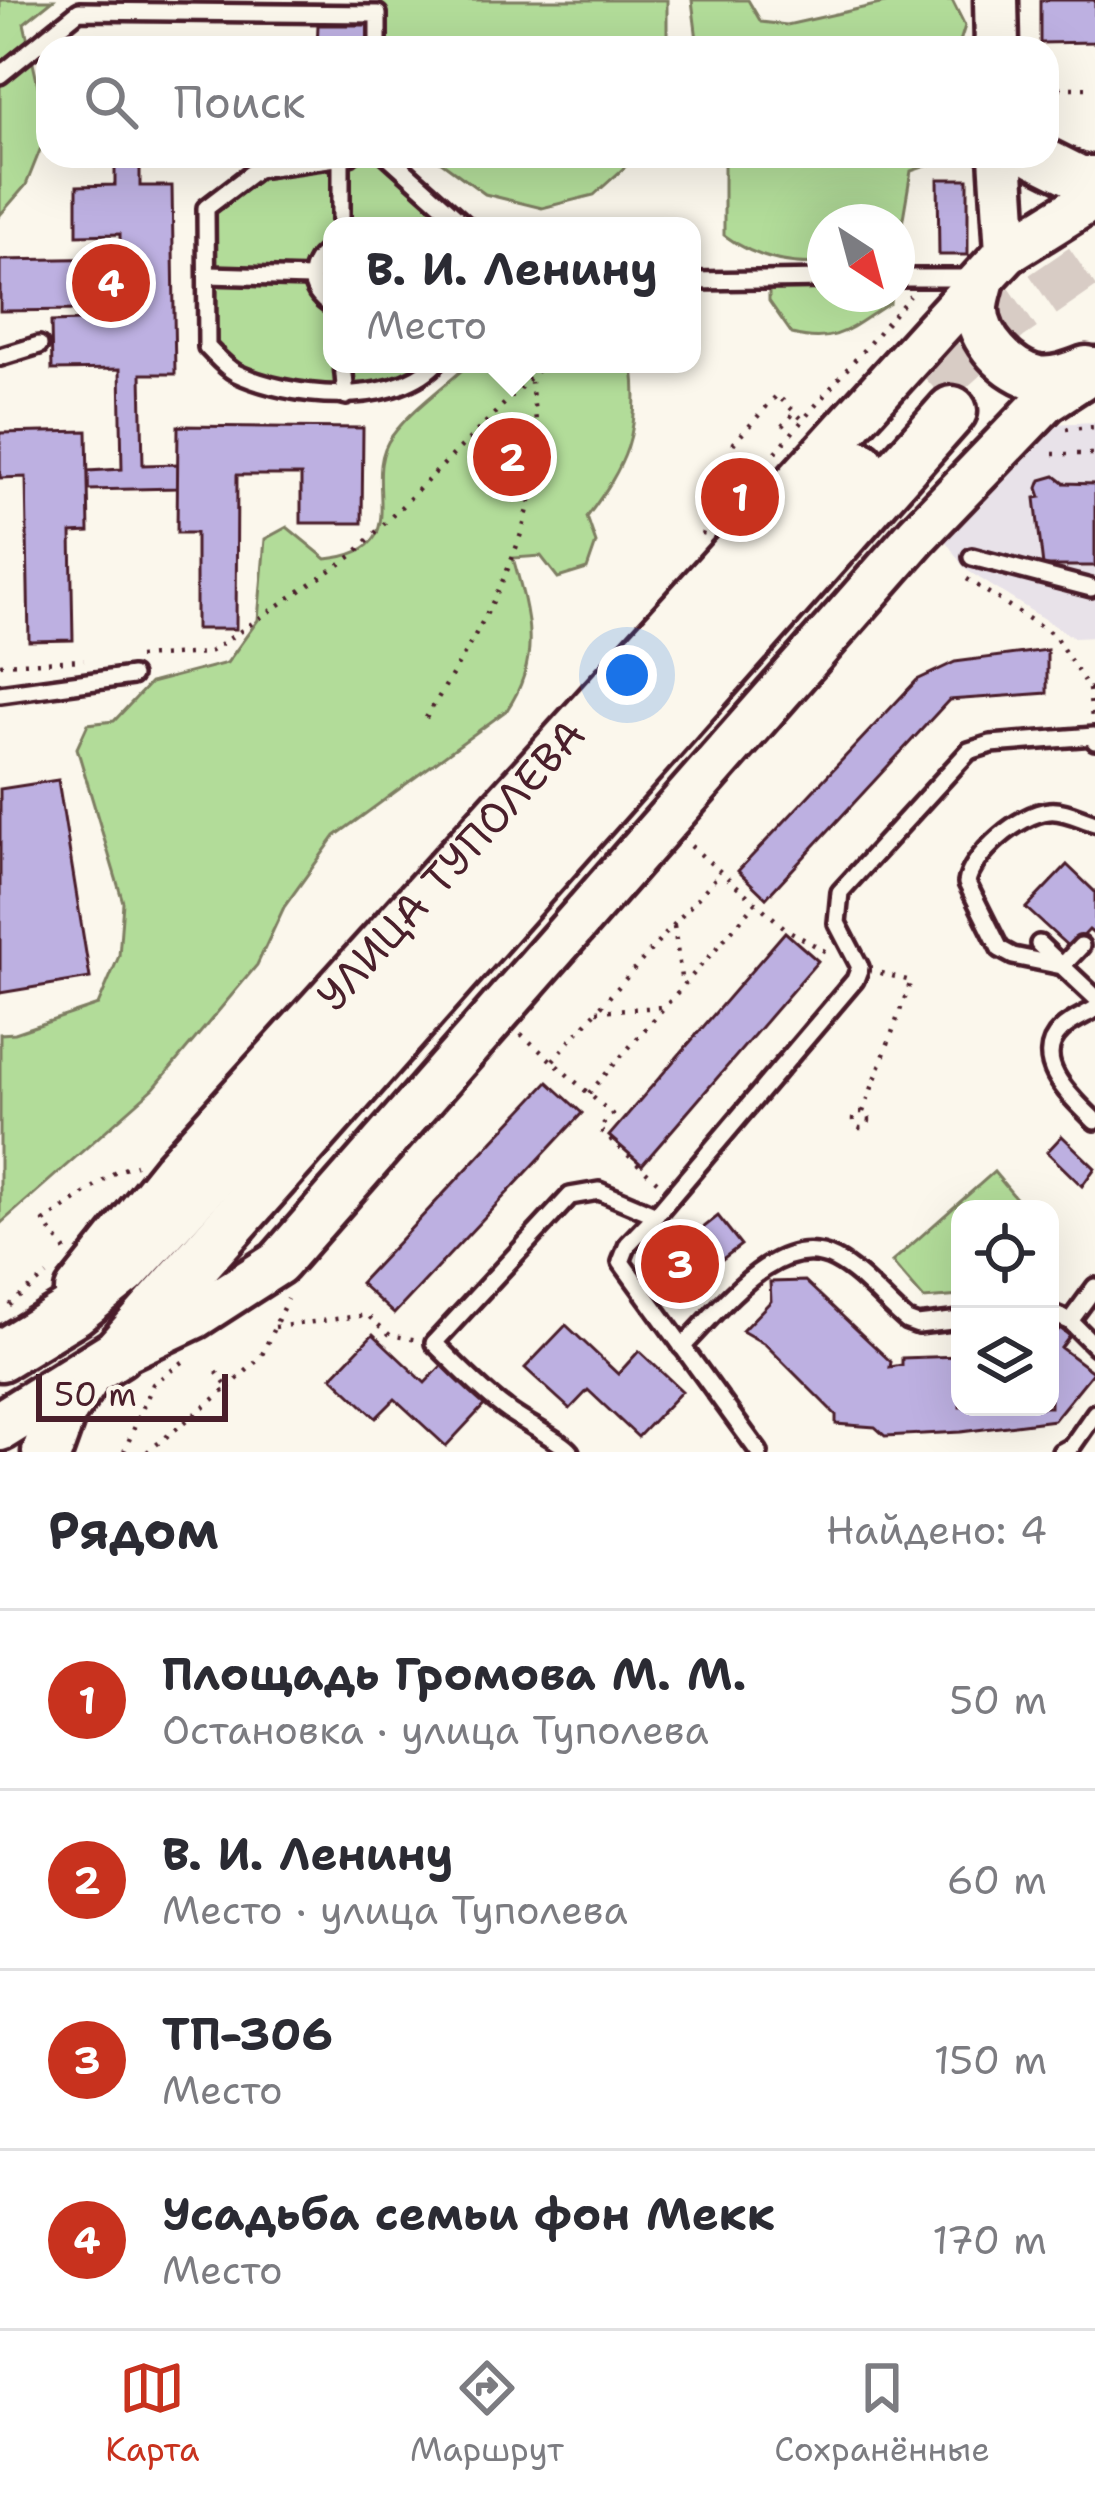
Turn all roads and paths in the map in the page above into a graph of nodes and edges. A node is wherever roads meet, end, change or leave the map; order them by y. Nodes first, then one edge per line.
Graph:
1 (996, 0) edge
2 (48, 36) edge
3 (379, 36) edge
4 (997, 36) edge
5 (36, 46) edge
6 (0, 75) edge
7 (1059, 88) edge
8 (1095, 88) edge
9 (264, 168) edge
10 (344, 168) edge
11 (401, 168) edge
12 (1000, 168) edge
13 (1059, 168) edge
14 (1095, 178) edge
15 (1095, 197) edge
16 (342, 217) edge
17 (456, 217) edge
18 (323, 255) edge
19 (995, 266) junction
20 (208, 275) junction
21 (311, 278) junction
22 (915, 278) edge
23 (926, 278) junction
24 (807, 279) edge
25 (701, 281) edge
26 (323, 300) edge
27 (39, 345) dead end
28 (0, 357) edge
29 (1095, 367) edge
30 (344, 373) edge
31 (426, 373) edge
32 (538, 373) edge
33 (531, 382) junction
34 (346, 395) junction
35 (782, 426) dead end
36 (1053, 454) dead end
37 (1095, 454) edge
38 (972, 557) dead end
39 (957, 572) dead end
40 (1091, 588) dead end
41 (138, 657) dead end
42 (92, 659) dead end
43 (0, 664) edge
44 (132, 676) dead end
45 (1092, 688) edge
46 (0, 694) edge
47 (426, 718) dead end
48 (1095, 737) edge
49 (1095, 823) edge
50 (686, 842) dead end
51 (720, 873) junction
52 (756, 903) junction
53 (674, 926) junction
54 (1039, 944) dead end
55 (1081, 946) dead end
56 (1062, 966) junction
57 (860, 967) junction
58 (682, 986) junction
59 (1095, 998) edge
60 (664, 1007) junction
61 (1095, 1009) edge
62 (597, 1011) junction
63 (514, 1028) dead end
64 (553, 1060) junction
65 (589, 1093) junction
66 (863, 1112) dead end
67 (1095, 1121) edge
68 (117, 1171) dead end
69 (672, 1194) junction
70 (656, 1215) junction
71 (70, 1256) dead end
72 (1095, 1287) edge
73 (1059, 1316) edge
74 (951, 1321) edge
75 (1070, 1321) junction
76 (274, 1327) dead end
77 (434, 1343) junction
78 (1095, 1346) edge
79 (682, 1347) junction
80 (10, 1350) edge
81 (189, 1357) dead end
82 (101, 1365) junction
83 (215, 1370) dead end
84 (1095, 1413) edge
85 (0, 1426) edge
86 (47, 1452) edge
87 (124, 1452) edge
88 (147, 1452) edge
89 (570, 1452) edge
90 (759, 1452) edge
91 (1061, 1452) edge

1 - 4 main road
2 - 3 lane
5 - 6 lane
7 - 8 path
9 - 20 lane
10 - 16 lane
11 - 17 lane
12 - 19 main road
13 - 14 main road
15 - 19 main road, УЛИЦА ТУПОЛЕВА
18 - 21 lane
19 - 23 lane
19 - 29 main road
19 - 80 main road, УЛИЦА ТУПОЛЕВА
20 - 21 lane
20 - 34 lane
21 - 26 lane
22 - 23 lane
23 - 35 path
24 - 25 lane
27 - 28 lane
29 - 82 main road, УЛИЦА ТУПОЛЕВА
30 - 34 lane
31 - 34 lane
32 - 33 path
33 - 41 path
33 - 47 path
36 - 37 path
38 - 40 lane
39 - 45 path
42 - 43 path
44 - 46 lane
45 - 48 path
48 - 57 lane
49 - 56 lane
50 - 51 path
51 - 52 path
51 - 53 path
52 - 57 path
52 - 58 path
53 - 58 path
53 - 62 path
54 - 56 lane
55 - 56 lane
56 - 59 lane
57 - 66 path
57 - 69 lane
58 - 60 path
60 - 62 path
60 - 65 path
61 - 67 lane
62 - 64 path
63 - 64 path
64 - 65 path
65 - 69 path
68 - 71 path
69 - 70 lane
70 - 77 lane
70 - 79 lane
72 - 75 lane
73 - 75 lane
74 - 79 lane
75 - 78 lane
76 - 77 path
77 - 89 lane
79 - 90 lane
80 - 82 main road, УЛИЦА ТУПОЛЕВА
81 - 87 path
82 - 85 main road, УЛИЦА ТУПОЛЕВА
82 - 86 main road
83 - 88 path
84 - 91 lane

